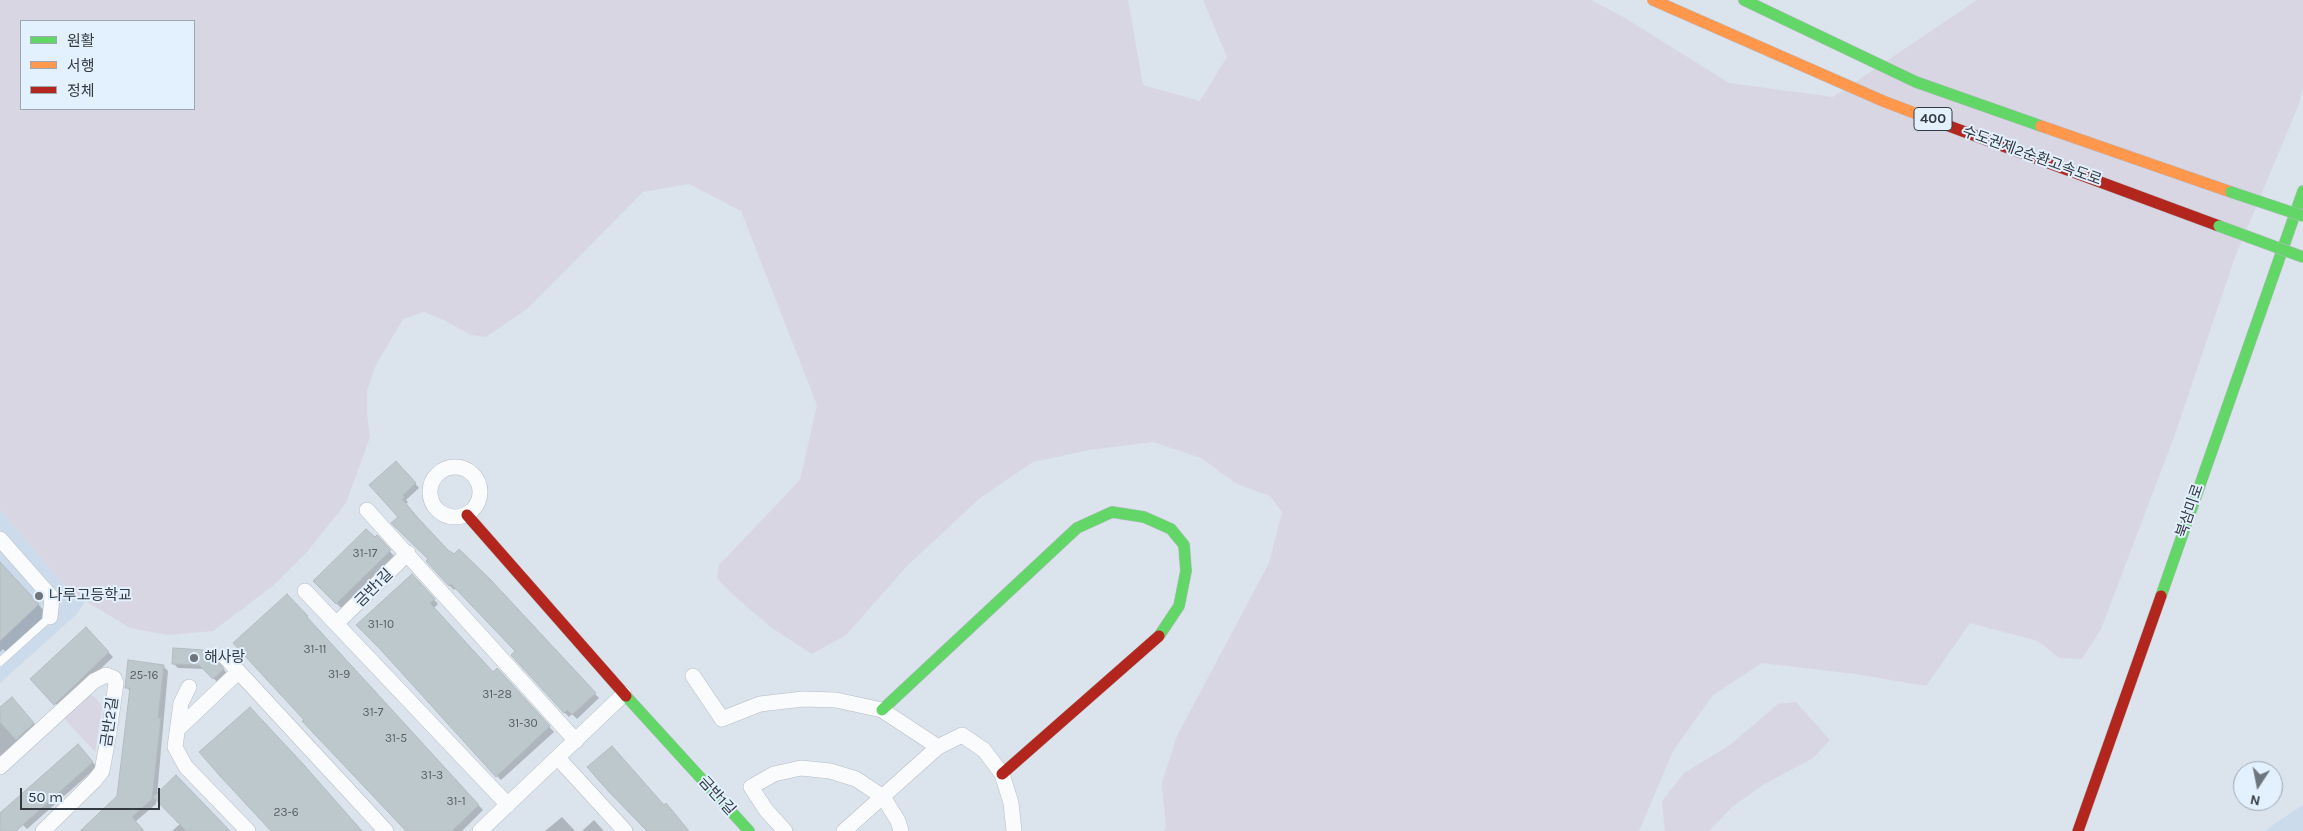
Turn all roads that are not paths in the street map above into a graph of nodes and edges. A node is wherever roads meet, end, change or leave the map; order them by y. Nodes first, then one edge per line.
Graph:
1 (1653, 0) edge
2 (1744, 0) edge
3 (2303, 191) edge
4 (2303, 216) edge
5 (2303, 257) edge
6 (367, 510) dead end
7 (467, 514) dead end
8 (0, 539) edge
9 (408, 553) junction
10 (305, 590) dead end
11 (50, 618) joint
12 (337, 623) junction
13 (226, 658) dead end
14 (0, 662) edge
15 (238, 672) junction
16 (693, 676) dead end
17 (189, 687) dead end
18 (624, 694) junction
19 (882, 710) junction
20 (178, 728) junction
21 (576, 740) junction
22 (938, 747) junction
23 (558, 758) junction
24 (0, 767) edge
25 (1002, 774) junction
26 (883, 797) junction
27 (508, 805) junction
28 (43, 831) edge
29 (248, 831) edge
30 (386, 831) edge
31 (480, 831) edge
32 (625, 831) edge
33 (749, 831) edge
34 (785, 831) edge
35 (844, 831) edge
36 (901, 831) edge
37 (1014, 831) edge
38 (2078, 831) edge

1 - 5 main road, 수도권제2순환고속도로 / 400, bridge
2 - 4 main road, 수도권제2순환고속도로 / 400, bridge
3 - 38 main road, 북삼미로
6 - 9 street
7 - 18 main road, 금반1길
8 - 11 street
9 - 12 street, 금반1길
9 - 21 street
10 - 12 street
11 - 14 lane
12 - 27 street
13 - 15 street
15 - 20 street
15 - 30 street
16 - 19 street
17 - 20 street
18 - 21 street
18 - 33 main road, 금반1길
19 - 22 street
19 - 25 main road
20 - 29 street
21 - 23 street
22 - 25 street
22 - 26 street
23 - 27 street
23 - 32 street
24 - 28 street, 금반2길
25 - 37 street
26 - 34 street
26 - 35 street
26 - 36 street
27 - 31 street

